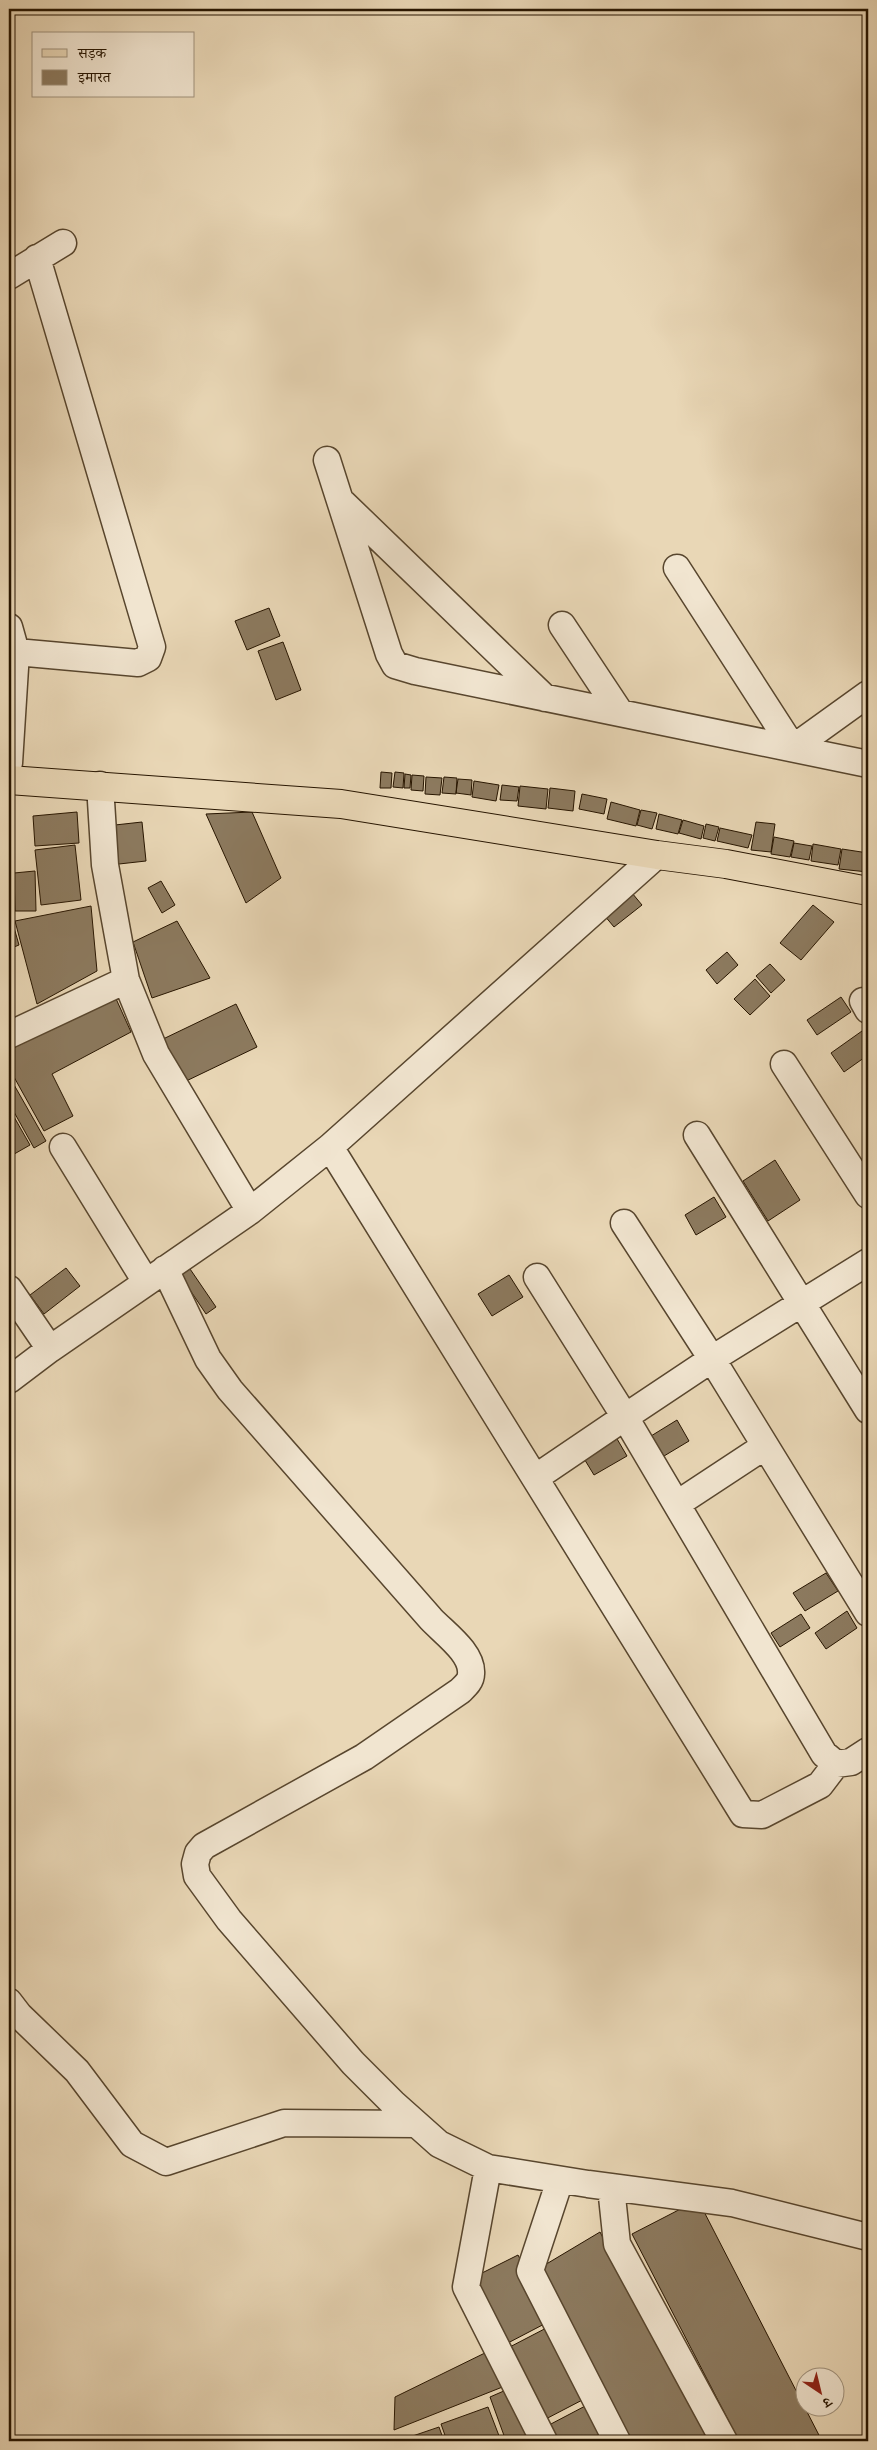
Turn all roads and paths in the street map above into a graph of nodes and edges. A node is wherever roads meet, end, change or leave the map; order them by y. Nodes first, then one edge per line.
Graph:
1 (62, 243) dead end
2 (37, 258) junction
3 (9, 276) edge
4 (327, 460) dead end
5 (341, 501) junction
6 (677, 568) dead end
7 (562, 625) dead end
8 (9, 627) edge
9 (16, 652) junction
10 (868, 694) edge
11 (545, 698) junction
12 (619, 711) junction
13 (793, 748) junction
14 (9, 763) edge
15 (868, 764) edge
16 (9, 780) edge
17 (100, 785) junction
18 (657, 855) junction
19 (868, 891) edge
20 (126, 980) junction
21 (9, 1035) edge
22 (784, 1064) dead end
23 (697, 1135) dead end
24 (64, 1147) dead end
25 (330, 1148) junction
26 (868, 1195) edge
27 (250, 1211) junction
28 (624, 1223) dead end
29 (868, 1262) edge
30 (155, 1276) junction
31 (537, 1277) dead end
32 (9, 1288) edge
33 (804, 1304) junction
34 (50, 1349) junction
35 (712, 1359) junction
36 (9, 1380) edge
37 (868, 1410) edge
38 (625, 1417) junction
39 (765, 1446) junction
40 (536, 1478) junction
41 (677, 1504) junction
42 (868, 1613) edge
43 (868, 1751) edge
44 (836, 1764) junction
45 (9, 2002) edge
46 (416, 2124) junction
47 (488, 2168) junction
48 (560, 2180) junction
49 (612, 2187) junction
50 (868, 2237) edge
51 (544, 2441) edge
52 (617, 2441) edge
53 (724, 2441) edge

1 - 2 street
2 - 3 street
2 - 9 street
4 - 5 street
5 - 11 street
5 - 11 street
6 - 13 street
7 - 12 street
8 - 9 street
9 - 14 street
10 - 13 street
11 - 12 street
12 - 13 street
13 - 15 street
16 - 17 main road
17 - 18 main road
17 - 20 street
18 - 19 main road
18 - 25 street
20 - 21 street
20 - 27 street
22 - 26 street
23 - 33 street
24 - 30 street
25 - 27 street
25 - 40 street
27 - 30 street
28 - 35 street
29 - 33 street
30 - 34 street
30 - 46 street
31 - 38 street
32 - 34 street
33 - 35 street
33 - 37 street
34 - 36 street
35 - 38 street
35 - 39 street
38 - 40 street
38 - 41 street
39 - 41 street
39 - 42 street
40 - 44 street
41 - 44 street
43 - 44 street
45 - 46 street
46 - 47 street
47 - 48 street
47 - 51 street
48 - 49 street
48 - 52 street
49 - 50 street
49 - 53 street

